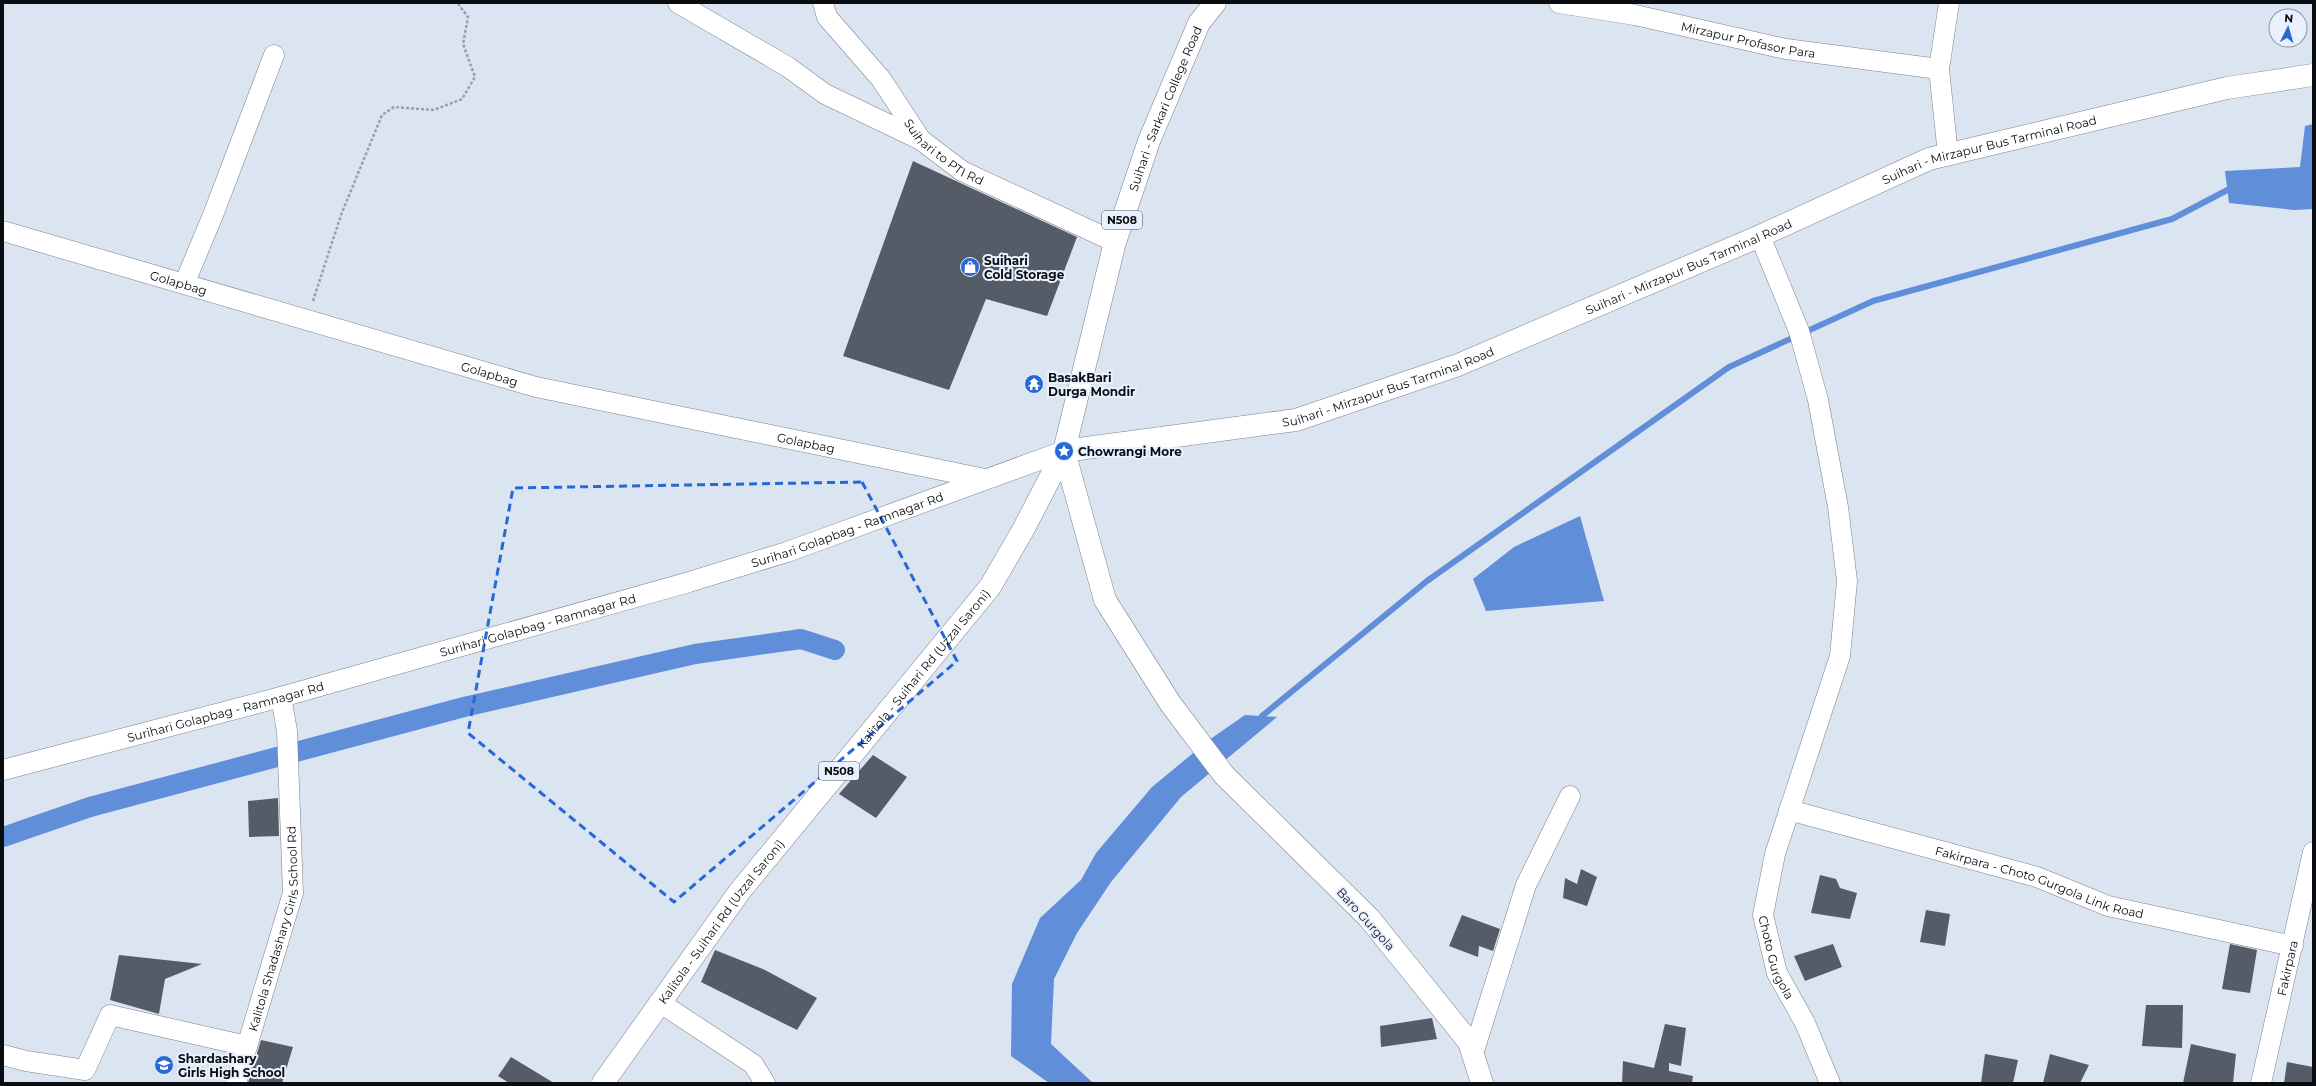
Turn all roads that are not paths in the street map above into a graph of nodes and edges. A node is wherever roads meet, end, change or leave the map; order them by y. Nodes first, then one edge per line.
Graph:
1 (678, 3) edge
2 (823, 3) edge
3 (1215, 3) edge
4 (1559, 3) edge
5 (1949, 3) edge
6 (274, 55) dead end
7 (1939, 69) junction
8 (2313, 75) edge
9 (920, 140) junction
10 (1948, 155) junction
11 (3, 231) edge
12 (1760, 236) junction
13 (1115, 242) junction
14 (185, 282) junction
15 (1064, 451) junction
16 (986, 479) junction
17 (281, 697) junction
18 (3, 770) edge
19 (1570, 796) dead end
20 (1789, 810) junction
21 (2313, 852) edge
22 (2310, 879) edge
23 (2293, 946) junction
24 (659, 1002) junction
25 (247, 1046) junction
26 (1473, 1054) junction
27 (3, 1055) edge
28 (236, 1083) edge
29 (603, 1083) edge
30 (765, 1083) edge
31 (1482, 1083) edge
32 (1830, 1083) edge
33 (2261, 1083) edge

1 - 9 street
2 - 9 street, Suihari to PTI Rd
3 - 13 main road, Suihari - Sarkari College Road / N508
4 - 7 street, Mirzapur Profasor Para
5 - 7 street
6 - 14 street
7 - 10 street
8 - 10 main road, Suihari - Mirzapur Bus Tarminal Road
9 - 13 street, Suihari to PTI Rd
10 - 12 main road, Suihari - Mirzapur Bus Tarminal Road
11 - 14 street, Golapbag
12 - 15 main road, Suihari - Mirzapur Bus Tarminal Road
12 - 20 street, Choto Gurgola
13 - 15 main road, Suihari - Sarkari College Road / N508
14 - 16 street, Golapbag
15 - 16 street, Surihari Golapbag - Ramnagar Rd
15 - 24 main road, Kalitola - Suihari Rd (Uzzal Saroni) / N508
15 - 26 main road, Baro Gurgola
16 - 17 street, Surihari Golapbag - Ramnagar Rd
17 - 18 street, Surihari Golapbag - Ramnagar Rd
17 - 25 street, Kalitola Shadashary Girls School Rd
19 - 26 street
20 - 23 street, Fakirpara - Choto Gurgola Link Road
20 - 32 street, Choto Gurgola
21 - 22 street, Fakirpara
22 - 23 street, Fakirpara
23 - 33 street, Fakirpara
24 - 29 main road, Kalitola - Suihari Rd (Uzzal Saroni) / N508
24 - 30 street
25 - 27 street
25 - 28 street, Kalitola Shadashary Girls School Rd
26 - 31 main road, Baro Gurgola

